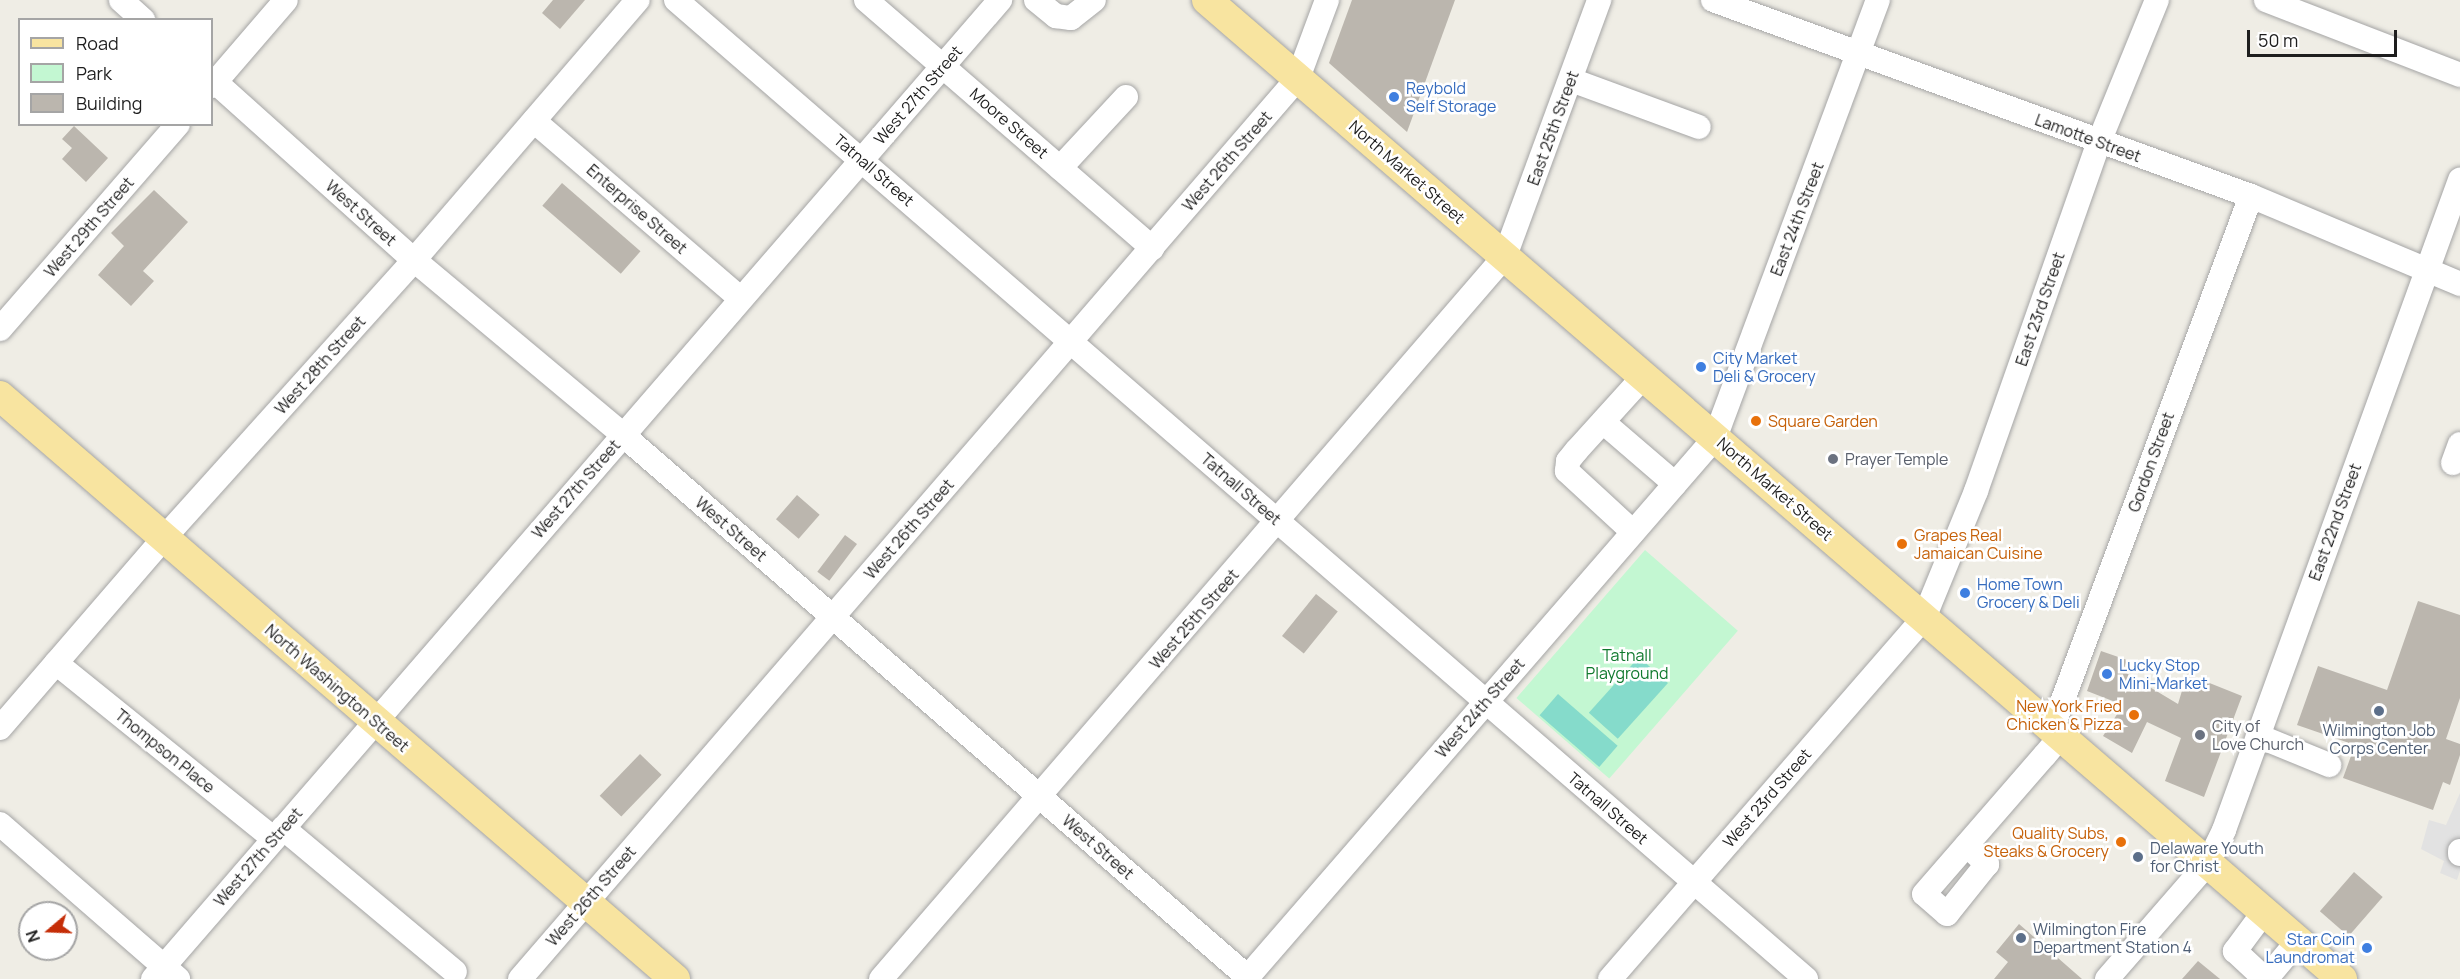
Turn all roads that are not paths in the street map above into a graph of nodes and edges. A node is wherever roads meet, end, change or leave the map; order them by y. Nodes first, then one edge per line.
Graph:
1 (121, 0) edge
2 (286, 0) edge
3 (638, 0) edge
4 (676, 0) edge
5 (866, 0) edge
6 (1000, 0) edge
7 (1036, 0) edge
8 (1094, 0) edge
9 (1206, 0) edge
10 (1327, 0) edge
11 (1599, 0) edge
12 (1713, 0) edge
13 (1878, 0) edge
14 (2157, 0) edge
15 (2266, 0) edge
16 (141, 18) edge
17 (1859, 55) junction
18 (943, 66) junction
19 (2460, 75) edge
20 (1298, 78) junction
21 (1570, 80) junction
22 (213, 82) edge
23 (1126, 97) dead end
24 (534, 121) junction
25 (176, 126) edge
26 (1700, 127) dead end
27 (2099, 142) junction
28 (861, 159) junction
29 (1060, 168) junction
30 (2460, 180) edge
31 (2251, 196) junction
32 (1152, 248) junction
33 (1505, 256) junction
34 (414, 260) junction
35 (2425, 271) junction
36 (2460, 284) edge
37 (740, 298) junction
38 (0, 329) edge
39 (1071, 341) junction
40 (1644, 376) junction
41 (0, 396) edge
42 (1603, 422) junction
43 (623, 435) junction
44 (1715, 438) junction
45 (1675, 484) junction
46 (1279, 522) junction
47 (1633, 532) junction
48 (164, 538) junction
49 (832, 617) junction
50 (1924, 618) junction
51 (56, 663) junction
52 (1486, 702) junction
53 (376, 721) junction
54 (0, 728) edge
55 (2056, 733) junction
56 (2258, 736) junction
57 (2329, 765) dead end
58 (1040, 797) junction
59 (0, 824) edge
60 (278, 834) junction
61 (1967, 845) dead end
62 (2208, 864) junction
63 (1694, 882) junction
64 (586, 902) junction
65 (2264, 912) junction
66 (2298, 941) junction
67 (455, 972) dead end
68 (165, 975) edge
69 (1248, 978) edge
70 (520, 979) edge
71 (675, 979) edge
72 (881, 979) edge
73 (1610, 979) edge
74 (1804, 979) edge
75 (2107, 979) edge
76 (2266, 979) edge
77 (2342, 979) edge

1 - 16 street
2 - 22 street
3 - 24 street, West 28th Street
4 - 28 street, Tatnall Street
5 - 18 street, Moore Street
6 - 18 street, West 27th Street
7 - 8 street
9 - 20 main road, North Market Street
10 - 20 street
11 - 21 street, East 25th Street
12 - 17 street, Lamotte Street
13 - 17 street, East 24th Street
14 - 27 street, East 23rd Street
15 - 19 street
17 - 27 street, Lamotte Street
17 - 44 street, East 24th Street
18 - 28 street, West 27th Street
18 - 29 street, Moore Street
20 - 32 street, West 26th Street
20 - 33 main road, North Market Street
21 - 26 street
21 - 33 street, East 25th Street
22 - 34 street, West Street
23 - 29 street
24 - 34 street, West 28th Street
24 - 37 street, Enterprise Street
25 - 38 street, West 29th Street
27 - 31 street, Lamotte Street
27 - 50 street, East 23rd Street
28 - 37 street, West 27th Street
28 - 39 street, Tatnall Street
29 - 32 street, Moore Street
30 - 35 street, East 22nd Street
31 - 35 street, Lamotte Street
31 - 55 street, Gordon Street
32 - 39 street, West 26th Street
33 - 40 main road, North Market Street
33 - 46 street, West 25th Street
34 - 43 street, West Street
34 - 48 street, West 28th Street
35 - 36 street, Lamotte Street
35 - 56 street, East 22nd Street
37 - 43 street, West 27th Street
39 - 46 street, Tatnall Street
39 - 49 street, West 26th Street
40 - 42 street
40 - 44 main road, North Market Street
41 - 48 main road, North Washington Street
42 - 45 street
42 - 47 street
43 - 49 street, West Street
43 - 53 street, West 27th Street
44 - 45 street, West 24th Street
44 - 50 main road, North Market Street
45 - 47 street, West 24th Street
46 - 52 street, Tatnall Street
46 - 58 street, West 25th Street
47 - 52 street, West 24th Street
48 - 51 street, West 28th Street
48 - 53 main road, North Washington Street
49 - 58 street, West Street
49 - 64 street, West 26th Street
50 - 55 main road, North Market Street
50 - 63 street, West 23rd Street
51 - 54 street, West 28th Street
51 - 60 street, Thompson Place
52 - 63 street, Tatnall Street
52 - 69 street, West 24th Street
53 - 60 street, West 27th Street
53 - 64 main road, North Washington Street
55 - 61 street
55 - 62 main road, North Market Street
56 - 57 street
56 - 62 street, East 22nd Street
58 - 69 street, West Street
58 - 72 street, West 25th Street
59 - 68 street
60 - 67 street, Thompson Place
60 - 68 street, West 27th Street
62 - 65 main road, North Market Street
62 - 75 street, East 22nd Street
63 - 73 street, West 23rd Street
63 - 74 street, Tatnall Street
64 - 70 street, West 26th Street
64 - 71 main road, North Washington Street
65 - 66 main road, North Market Street
65 - 76 street
66 - 76 street
66 - 77 main road, North Market Street

